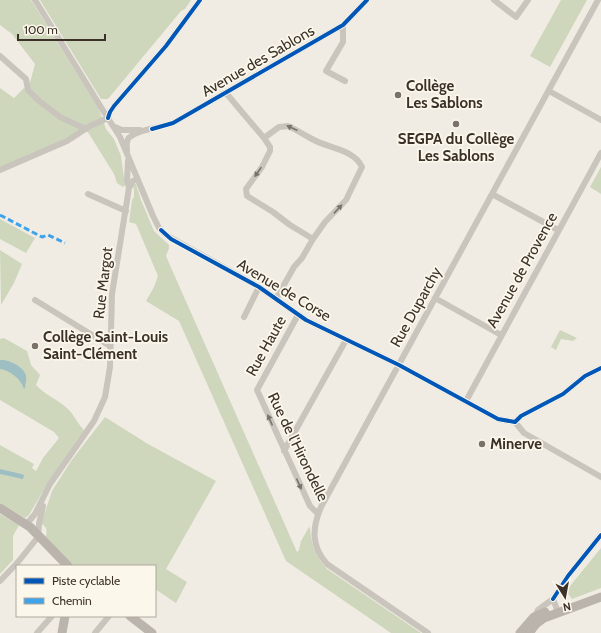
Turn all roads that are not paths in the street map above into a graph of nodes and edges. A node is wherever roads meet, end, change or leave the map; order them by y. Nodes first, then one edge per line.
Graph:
1 (35, 0) edge
2 (200, 0) edge
3 (367, 0) edge
4 (494, 0) edge
5 (528, 0) edge
6 (598, 0) edge
7 (343, 25) junction
8 (0, 56) edge
9 (345, 81) dead end
10 (549, 91) junction
11 (226, 93) junction
12 (108, 118) junction
13 (601, 120) edge
14 (115, 127) junction
15 (86, 129) junction
16 (152, 130) junction
17 (120, 137) junction
18 (129, 138) junction
19 (264, 138) junction
20 (601, 153) edge
21 (127, 156) junction
22 (0, 170) edge
23 (137, 179) junction
24 (129, 188) junction
25 (88, 194) dead end
26 (492, 194) junction
27 (126, 211) junction
28 (558, 230) junction
29 (313, 239) junction
30 (259, 287) junction
31 (435, 298) junction
32 (276, 299) junction
33 (35, 300) dead end
34 (298, 315) junction
35 (244, 317) dead end
36 (501, 335) junction
37 (346, 340) junction
38 (110, 346) junction
39 (399, 365) junction
40 (601, 368) edge
41 (257, 390) joint
42 (466, 401) junction
43 (515, 422) junction
44 (284, 451) junction
45 (601, 477) edge
46 (50, 484) junction
47 (0, 508) edge
48 (318, 514) junction
49 (39, 524) junction
50 (27, 526) junction
51 (601, 535) edge
52 (38, 537) junction
53 (67, 565) edge
54 (0, 581) edge
55 (601, 597) edge
56 (556, 606) junction
57 (51, 617) edge
58 (64, 617) edge
59 (108, 617) edge
60 (131, 617) edge
61 (37, 633) edge
62 (62, 633) edge
63 (95, 633) edge
64 (152, 633) edge
65 (428, 633) edge
66 (520, 633) edge
67 (528, 633) edge

1 - 12 street, Avenue de Corse
2 - 12 street
3 - 7 street, Avenue des Sablons
4 - 5 street
6 - 10 street, Rue Duparchy
7 - 9 street
7 - 11 street, Avenue des Sablons
8 - 15 street
10 - 13 street
10 - 26 street, Rue Duparchy
11 - 16 street, Avenue des Sablons
11 - 19 street
12 - 14 street, Avenue de Corse
12 - 15 street
14 - 16 street, Avenue des Sablons
14 - 17 street, Avenue de Corse
15 - 22 street
16 - 18 street, Avenue des Sablons
17 - 18 street, Avenue des Sablons
17 - 21 street, Avenue de Corse
18 - 21 street
19 -> 29 street
29 -> 19 street
20 - 28 street, Avenue de Provence
21 - 23 street, Avenue de Corse
21 - 24 street, Rue Margot
23 - 24 street
23 - 30 street, Avenue de Corse
24 - 27 street, Rue Margot
25 - 27 street
26 - 28 street
26 - 31 street, Rue Duparchy
27 - 38 street, Rue Margot
28 - 36 street, Avenue de Provence
29 - 32 street
30 - 32 street, Avenue de Corse
30 - 35 street
31 - 36 street
31 - 39 street, Rue Duparchy
32 - 34 street, Avenue de Corse
33 - 38 street
34 - 37 street, Avenue de Corse
34 - 41 street, Rue Haute
36 - 42 street, Avenue de Provence
37 - 39 street, Avenue de Corse
37 - 44 street
38 - 46 street, Rue Margot
39 - 42 street, Avenue de Corse
39 - 48 street, Rue Duparchy
40 - 43 street
44 -> 41 street, Rue de l'Hirondelle
42 - 43 street, Avenue de Corse
43 - 45 street
44 -> 48 street, Rue de l'Hirondelle
46 - 49 street, Rue Margot
46 - 50 street, Rue Margot
47 - 50 main road
48 - 65 street, Rue Duparchy
49 - 50 street
49 - 52 street, Rue Margot
50 - 52 main road
51 - 56 street
52 - 53 main road
52 - 54 street
55 - 56 main road
56 - 66 main road
56 - 67 main road
57 - 61 street
58 - 62 main road
59 - 63 street
60 - 64 main road

